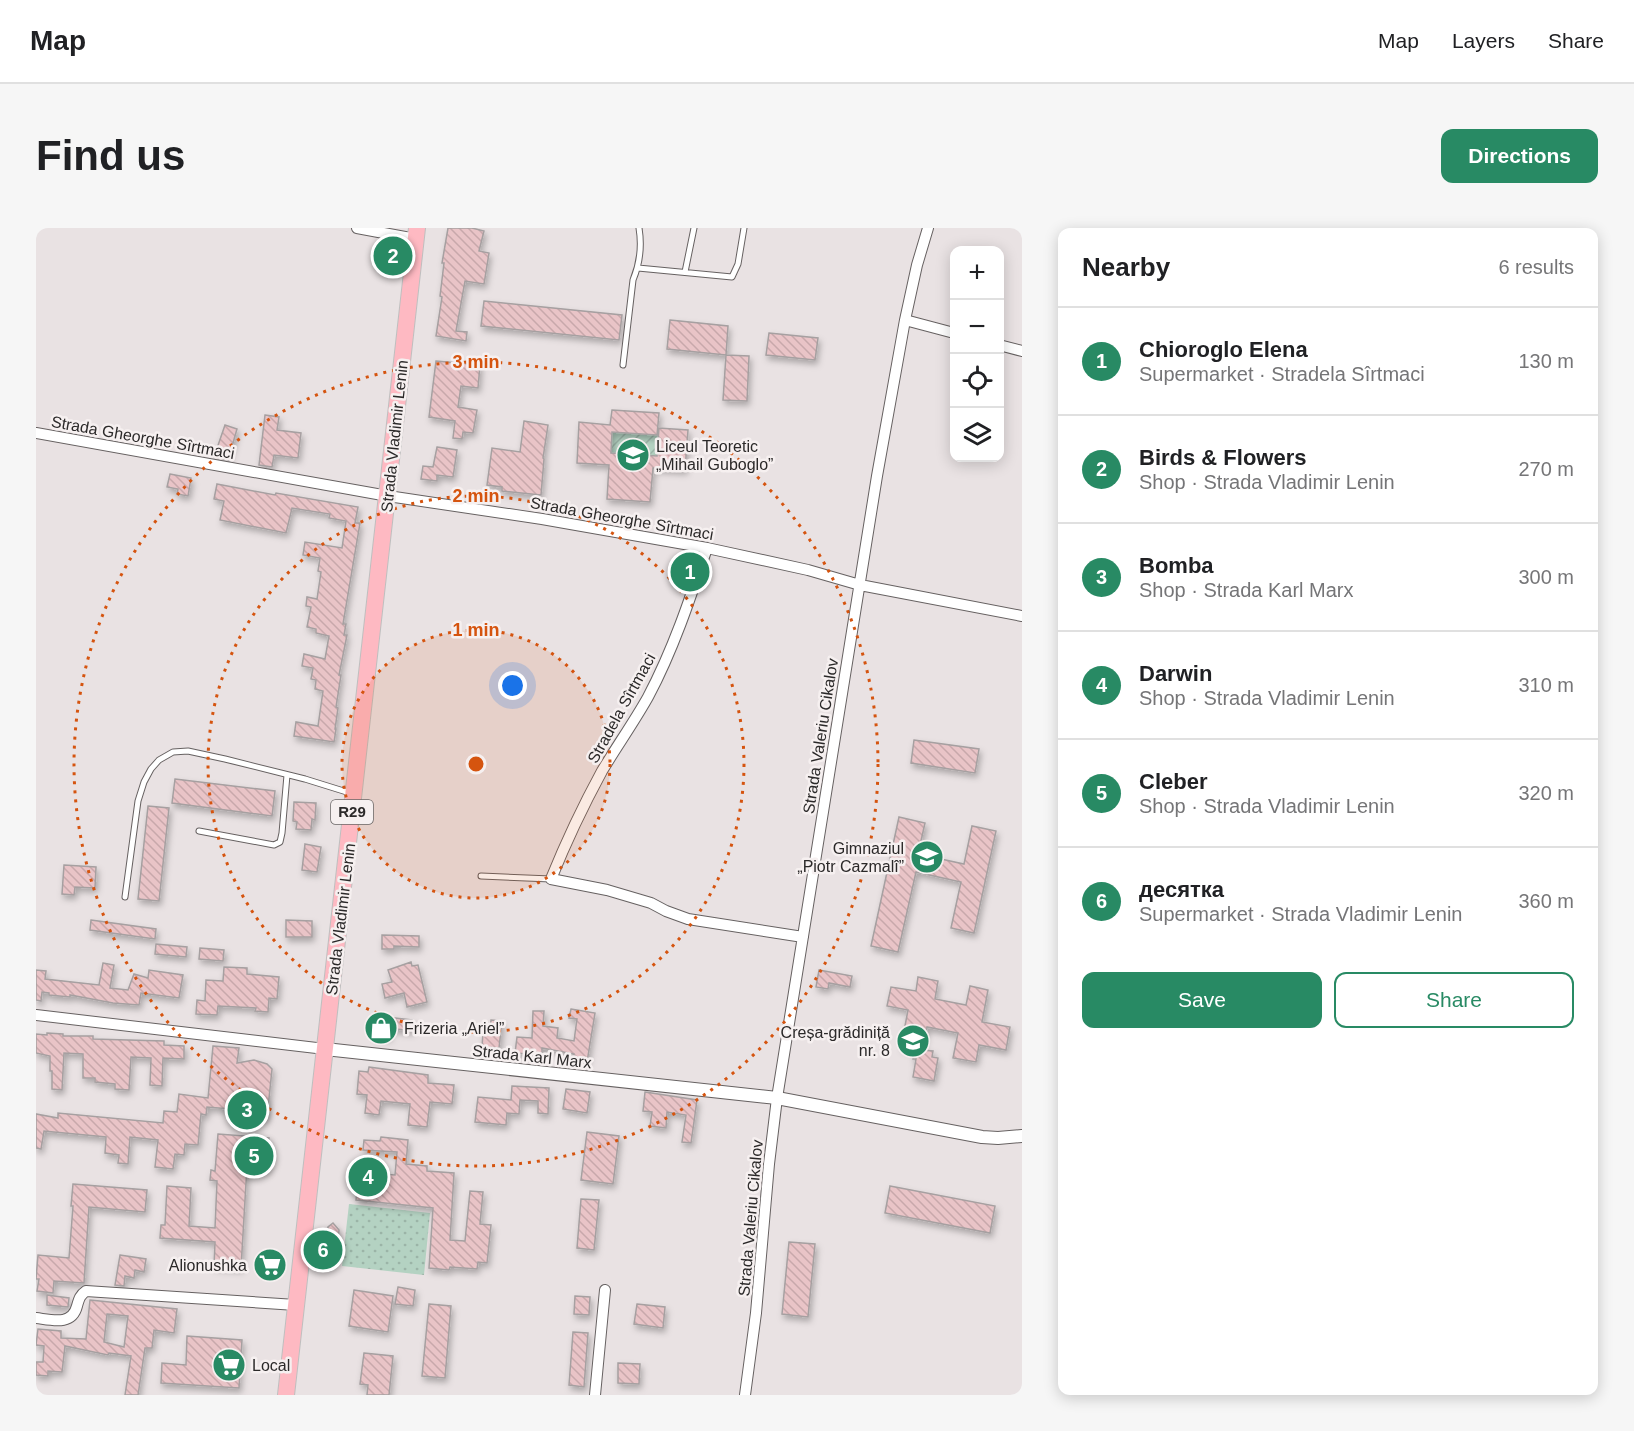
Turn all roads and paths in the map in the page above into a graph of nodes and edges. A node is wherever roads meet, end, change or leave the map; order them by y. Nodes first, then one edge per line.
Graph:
1 (357, 228) edge
2 (639, 228) edge
3 (694, 228) edge
4 (744, 228) edge
5 (928, 228) edge
6 (416, 233) edge
7 (638, 268) junction
8 (685, 272) junction
9 (904, 320) junction
10 (950, 332) edge
11 (1004, 346) edge
12 (1022, 351) edge
13 (623, 365) dead end
14 (36, 433) edge
15 (388, 496) junction
16 (707, 548) junction
17 (860, 585) junction
18 (1022, 616) edge
19 (286, 775) junction
20 (354, 794) junction
21 (199, 831) dead end
22 (481, 876) dead end
23 (551, 879) junction
24 (125, 897) dead end
25 (803, 937) junction
26 (36, 1015) edge
27 (325, 1049) junction
28 (777, 1098) junction
29 (1022, 1136) edge
30 (605, 1290) dead end
31 (296, 1305) junction
32 (36, 1318) edge
33 (286, 1395) edge
34 (596, 1395) edge
35 (745, 1395) edge

1 - 6 street
2 - 7 lane
3 - 8 lane
4 - 8 lane
5 - 9 street, Strada Valeriu Cikalov
6 - 15 main road, Strada Vladimir Lenin / R29
7 - 8 lane
7 - 13 lane
9 - 10 street
9 - 17 street, Strada Valeriu Cikalov
11 - 12 street
14 - 15 street, Strada Gheorghe Sîrtmaci
15 - 16 street, Strada Gheorghe Sîrtmaci
15 - 20 main road, Strada Vladimir Lenin / R29
16 - 17 street, Strada Gheorghe Sîrtmaci
16 - 23 street, Stradela Sîrtmaci
17 - 18 street, Strada Gheorghe Sîrtmaci
17 - 25 street, Strada Valeriu Cikalov
19 - 20 lane
19 - 21 lane
19 - 24 lane
20 - 27 main road, Strada Vladimir Lenin / R29
22 - 23 lane
23 - 25 street
25 - 28 street, Strada Valeriu Cikalov
26 - 27 street, Strada Karl Marx
27 - 28 street, Strada Karl Marx
27 - 31 main road, Strada Vladimir Lenin / R29
28 - 29 street, Strada Karl Marx
28 - 35 street, Strada Valeriu Cikalov
30 - 34 street
31 - 32 street
31 - 33 main road, Strada Vladimir Lenin / R29

